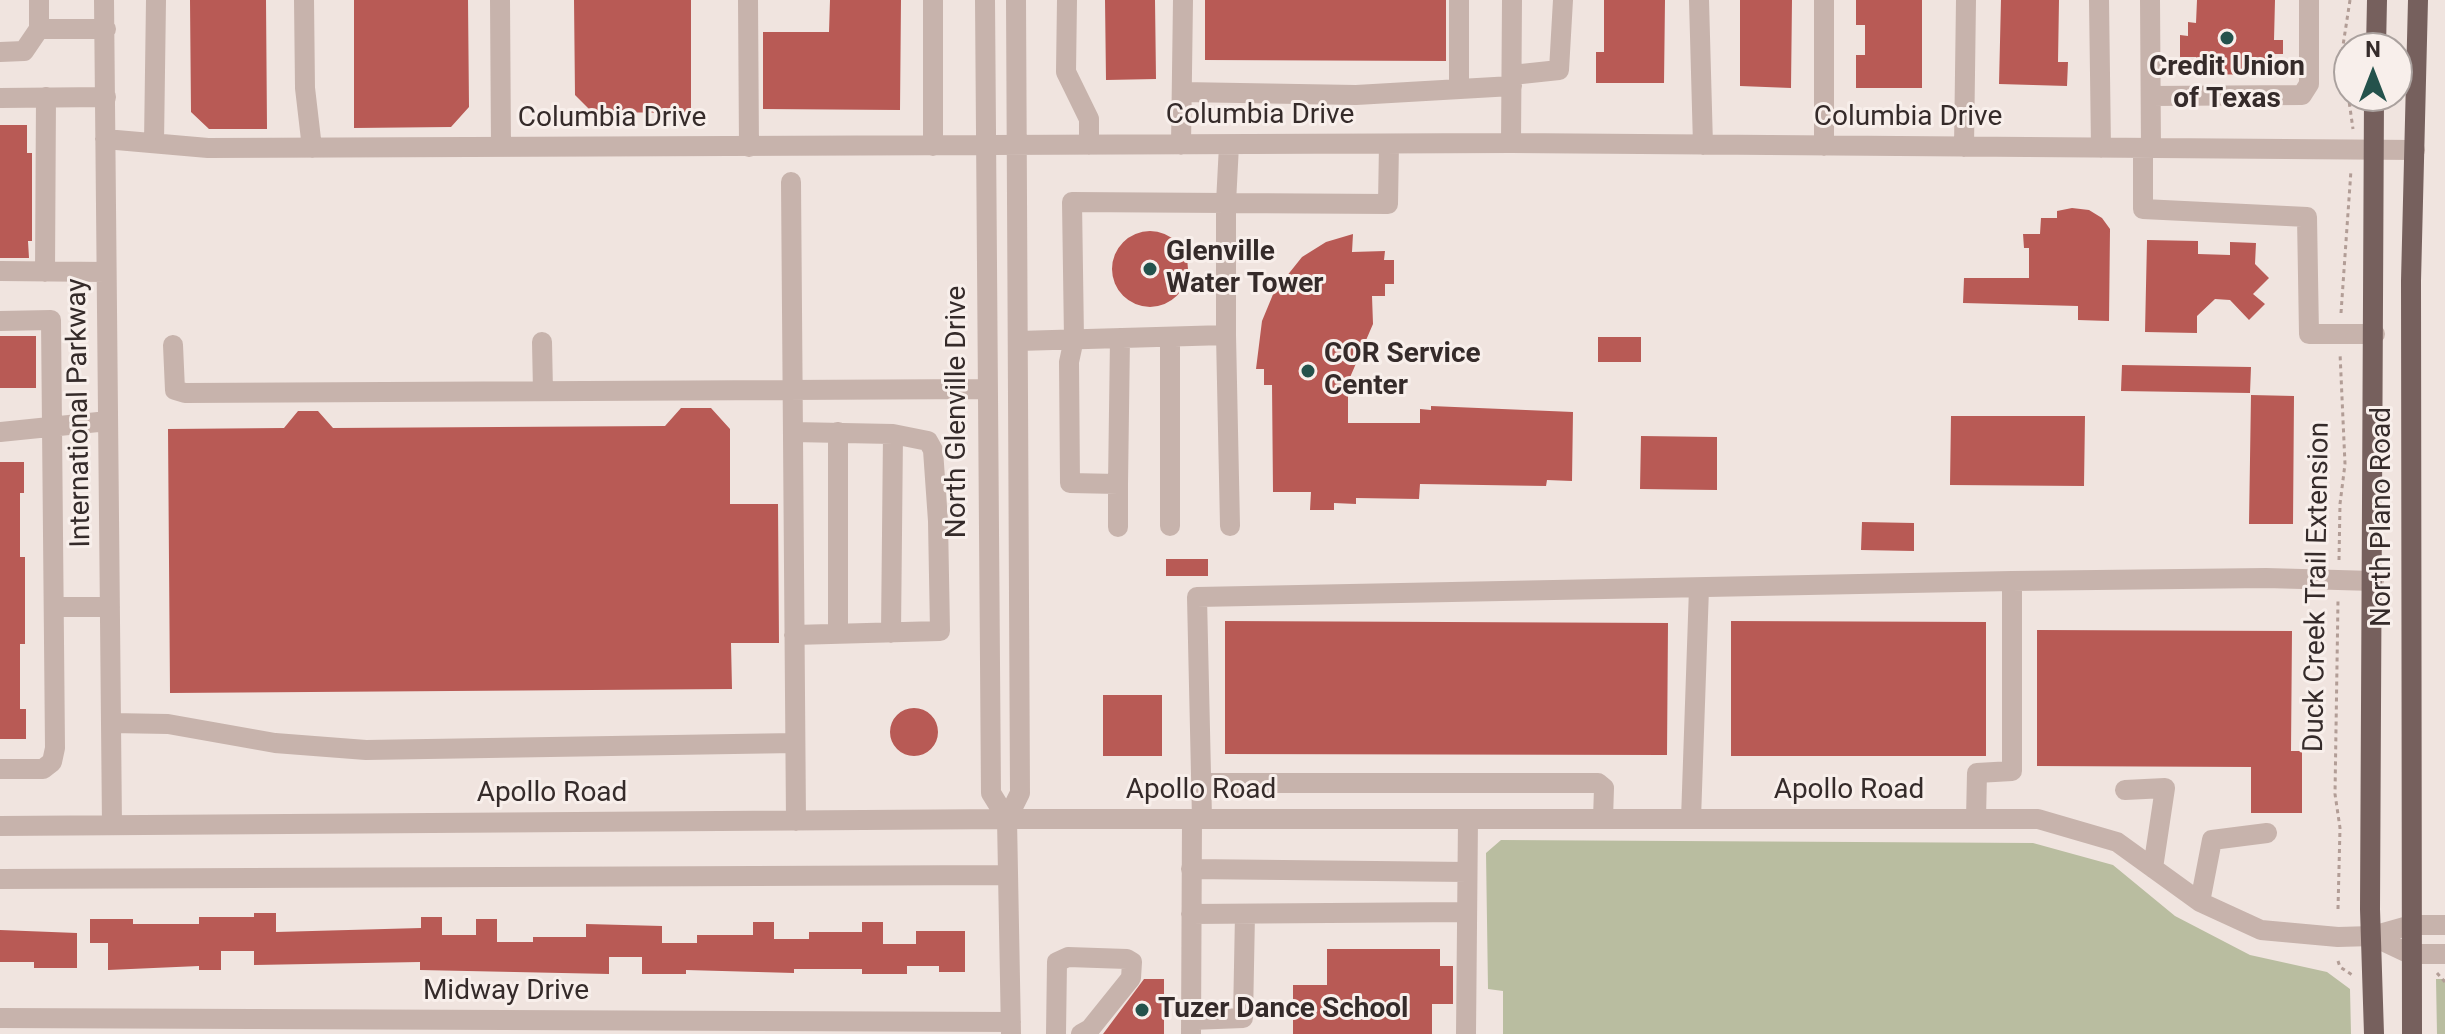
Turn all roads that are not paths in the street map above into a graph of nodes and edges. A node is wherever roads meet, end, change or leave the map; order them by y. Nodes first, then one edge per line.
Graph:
1 (39, 0) edge
2 (104, 0) edge
3 (156, 0) edge
4 (304, 0) edge
5 (500, 0) edge
6 (748, 0) edge
7 (933, 0) edge
8 (985, 0) edge
9 (1016, 0) edge
10 (1067, 0) edge
11 (1183, 0) edge
12 (1459, 0) edge
13 (1512, 0) edge
14 (1563, 0) edge
15 (1699, 0) edge
16 (1824, 0) edge
17 (1966, 0) edge
18 (2099, 0) edge
19 (2150, 0) edge
20 (2309, 0) edge
21 (2377, 0) edge
22 (2418, 0) edge
23 (39, 29) junction
24 (106, 29) junction
25 (2376, 32) edge
26 (0, 52) edge
27 (1512, 80) junction
28 (1459, 89) junction
29 (1182, 92) junction
30 (2151, 96) junction
31 (46, 97) junction
32 (106, 97) junction
33 (0, 98) edge
34 (2374, 112) edge
35 (105, 139) junction
36 (154, 143) junction
37 (1511, 143) junction
38 (1389, 144) junction
39 (1016, 145) junction
40 (1089, 145) junction
41 (1181, 145) junction
42 (1229, 145) junction
43 (1703, 145) junction
44 (933, 146) junction
45 (985, 146) junction
46 (1824, 146) junction
47 (501, 147) junction
48 (749, 147) junction
49 (1964, 147) junction
50 (312, 148) junction
51 (2101, 148) junction
52 (2147, 148) junction
53 (2373, 150) junction
54 (2415, 150) junction
55 (791, 182) dead end
56 (1226, 203) junction
57 (0, 271) edge
58 (45, 272) junction
59 (106, 272) junction
60 (0, 321) edge
61 (2375, 334) junction
62 (1226, 335) junction
63 (1170, 337) junction
64 (1120, 338) junction
65 (1074, 339) junction
66 (1018, 341) junction
67 (542, 342) dead end
68 (173, 345) dead end
69 (986, 389) junction
70 (792, 390) junction
71 (543, 391) junction
72 (108, 421) junction
73 (52, 425) junction
74 (0, 432) edge
75 (793, 432) junction
76 (838, 432) junction
77 (893, 434) junction
78 (1118, 484) junction
79 (1170, 526) dead end
80 (1230, 526) dead end
81 (1118, 527) dead end
82 (1019, 528) junction
83 (987, 529) junction
84 (2012, 581) junction
85 (2374, 581) junction
86 (2411, 583) junction
87 (1699, 588) junction
88 (54, 607) junction
89 (110, 607) junction
90 (891, 633) junction
91 (838, 634) junction
92 (794, 635) junction
93 (111, 723) junction
94 (795, 743) junction
95 (0, 769) edge
96 (1443, 782) junction
97 (1201, 783) junction
98 (2125, 790) dead end
99 (1007, 819) junction
100 (1197, 819) junction
101 (1441, 819) junction
102 (1468, 819) junction
103 (1603, 819) junction
104 (1691, 819) junction
105 (1976, 819) junction
106 (796, 821) junction
107 (112, 825) junction
108 (0, 826) edge
109 (2267, 833) dead end
110 (2153, 868) junction
111 (1191, 869) junction
112 (1467, 872) junction
113 (1007, 875) junction
114 (0, 879) edge
115 (2200, 902) junction
116 (1467, 912) junction
117 (1191, 914) junction
118 (1245, 914) junction
119 (2411, 925) junction
120 (2445, 925) edge
121 (2372, 936) junction
122 (2410, 954) junction
123 (2441, 963) edge
124 (0, 1018) edge
125 (1191, 1027) edge
126 (1011, 1028) edge
127 (1056, 1034) edge
128 (1081, 1034) edge
129 (1466, 1034) edge
130 (2374, 1034) edge
131 (2412, 1034) edge

1 - 23 street
2 - 24 street, International Parkway
3 - 36 street
4 - 50 street
5 - 47 street
6 - 48 street
7 - 44 street
8 - 45 street, North Glenville Drive
9 - 39 street, North Glenville Drive
10 - 40 street
11 - 29 street
12 - 28 street
13 - 27 street
14 - 27 street
15 - 43 street
16 - 46 street
17 - 49 street
18 - 51 street
19 - 30 street
20 - 30 street
21 - 25 main road
22 - 54 main road, North Plano Road
23 - 24 street
23 - 26 street
24 - 32 street, International Parkway
27 - 28 street
27 - 37 street
28 - 29 street
29 - 41 street
30 - 52 street
31 - 32 street
31 - 33 street
31 - 58 street
32 - 35 street, International Parkway
34 - 53 main road, North Plano Road
35 - 36 street, Columbia Drive
35 - 59 street, International Parkway
36 - 50 street, Columbia Drive
37 - 38 street, Columbia Drive
37 - 43 street, Columbia Drive
38 - 42 street, Columbia Drive
38 - 56 street
39 - 40 street, Columbia Drive
39 - 45 street, Columbia Drive
39 - 66 street, North Glenville Drive
40 - 41 street, Columbia Drive
41 - 42 street, Columbia Drive
42 - 56 street
43 - 46 street, Columbia Drive
44 - 45 street, Columbia Drive
44 - 48 street, Columbia Drive
45 - 69 street, North Glenville Drive
46 - 49 street, Columbia Drive
47 - 48 street, Columbia Drive
47 - 50 street, Columbia Drive
49 - 51 street, Columbia Drive
51 - 52 street, Columbia Drive
52 - 53 street, Columbia Drive
52 - 61 street
53 - 54 street, Columbia Drive
53 - 61 main road, North Plano Road
54 - 86 main road, North Plano Road
55 - 70 street
56 - 62 street
56 - 65 street
57 - 58 street
58 - 59 street
59 - 72 street, International Parkway
60 - 73 street
61 - 85 main road, North Plano Road
62 - 63 street
62 - 80 street
63 - 64 street
63 - 79 street
64 - 65 street
64 - 78 street
65 - 66 street
65 - 78 street
66 - 82 street, North Glenville Drive
67 - 71 street
68 - 71 street
69 - 70 street
69 - 83 street, North Glenville Drive
70 - 71 street
70 - 75 street
72 - 73 street
72 - 89 street, International Parkway
73 - 74 street
73 - 88 street
75 - 76 street
75 - 92 street
76 - 77 street
76 - 91 street
77 - 90 street
77 - 90 street
78 - 81 street
82 - 83 street
82 - 99 street, North Glenville Drive
83 - 99 street, North Glenville Drive
84 - 85 street
84 - 87 street
84 - 105 street
85 - 86 main road
85 - 121 main road, North Plano Road
86 - 119 main road, North Plano Road
87 - 97 street
87 - 104 street
88 - 89 street
88 - 95 street
89 - 93 street, International Parkway
90 - 91 street
91 - 92 street
92 - 94 street
93 - 94 street
93 - 107 street, International Parkway
94 - 106 street
96 - 97 street
96 - 101 street
96 - 103 street
97 - 100 street
98 - 110 street
99 - 100 street, Apollo Road
99 - 106 street, Apollo Road
99 - 113 street, North Glenville Drive
100 - 101 street, Apollo Road
100 - 111 street
101 - 102 street, Apollo Road
102 - 103 street, Apollo Road
102 - 112 street
103 - 104 street, Apollo Road
104 - 105 street, Apollo Road
105 - 110 street, Apollo Road
106 - 107 street, Apollo Road
107 - 108 street, Apollo Road
109 - 115 street
110 - 115 street, Apollo Road
111 - 112 street
111 - 117 street
112 - 116 street
113 - 114 street
113 - 126 street, North Glenville Drive
115 - 121 street, Apollo Road
116 - 118 street
116 - 129 street
117 - 118 street
117 - 125 street
118 - 125 street
119 - 120 street, Apollo Road
119 - 121 street, Apollo Road
119 - 122 main road, North Plano Road
121 - 122 street, Apollo Road
121 - 130 main road, North Plano Road
122 - 123 street, Apollo Road
122 - 131 main road, North Plano Road
124 - 126 street, Midway Drive
127 - 128 street

